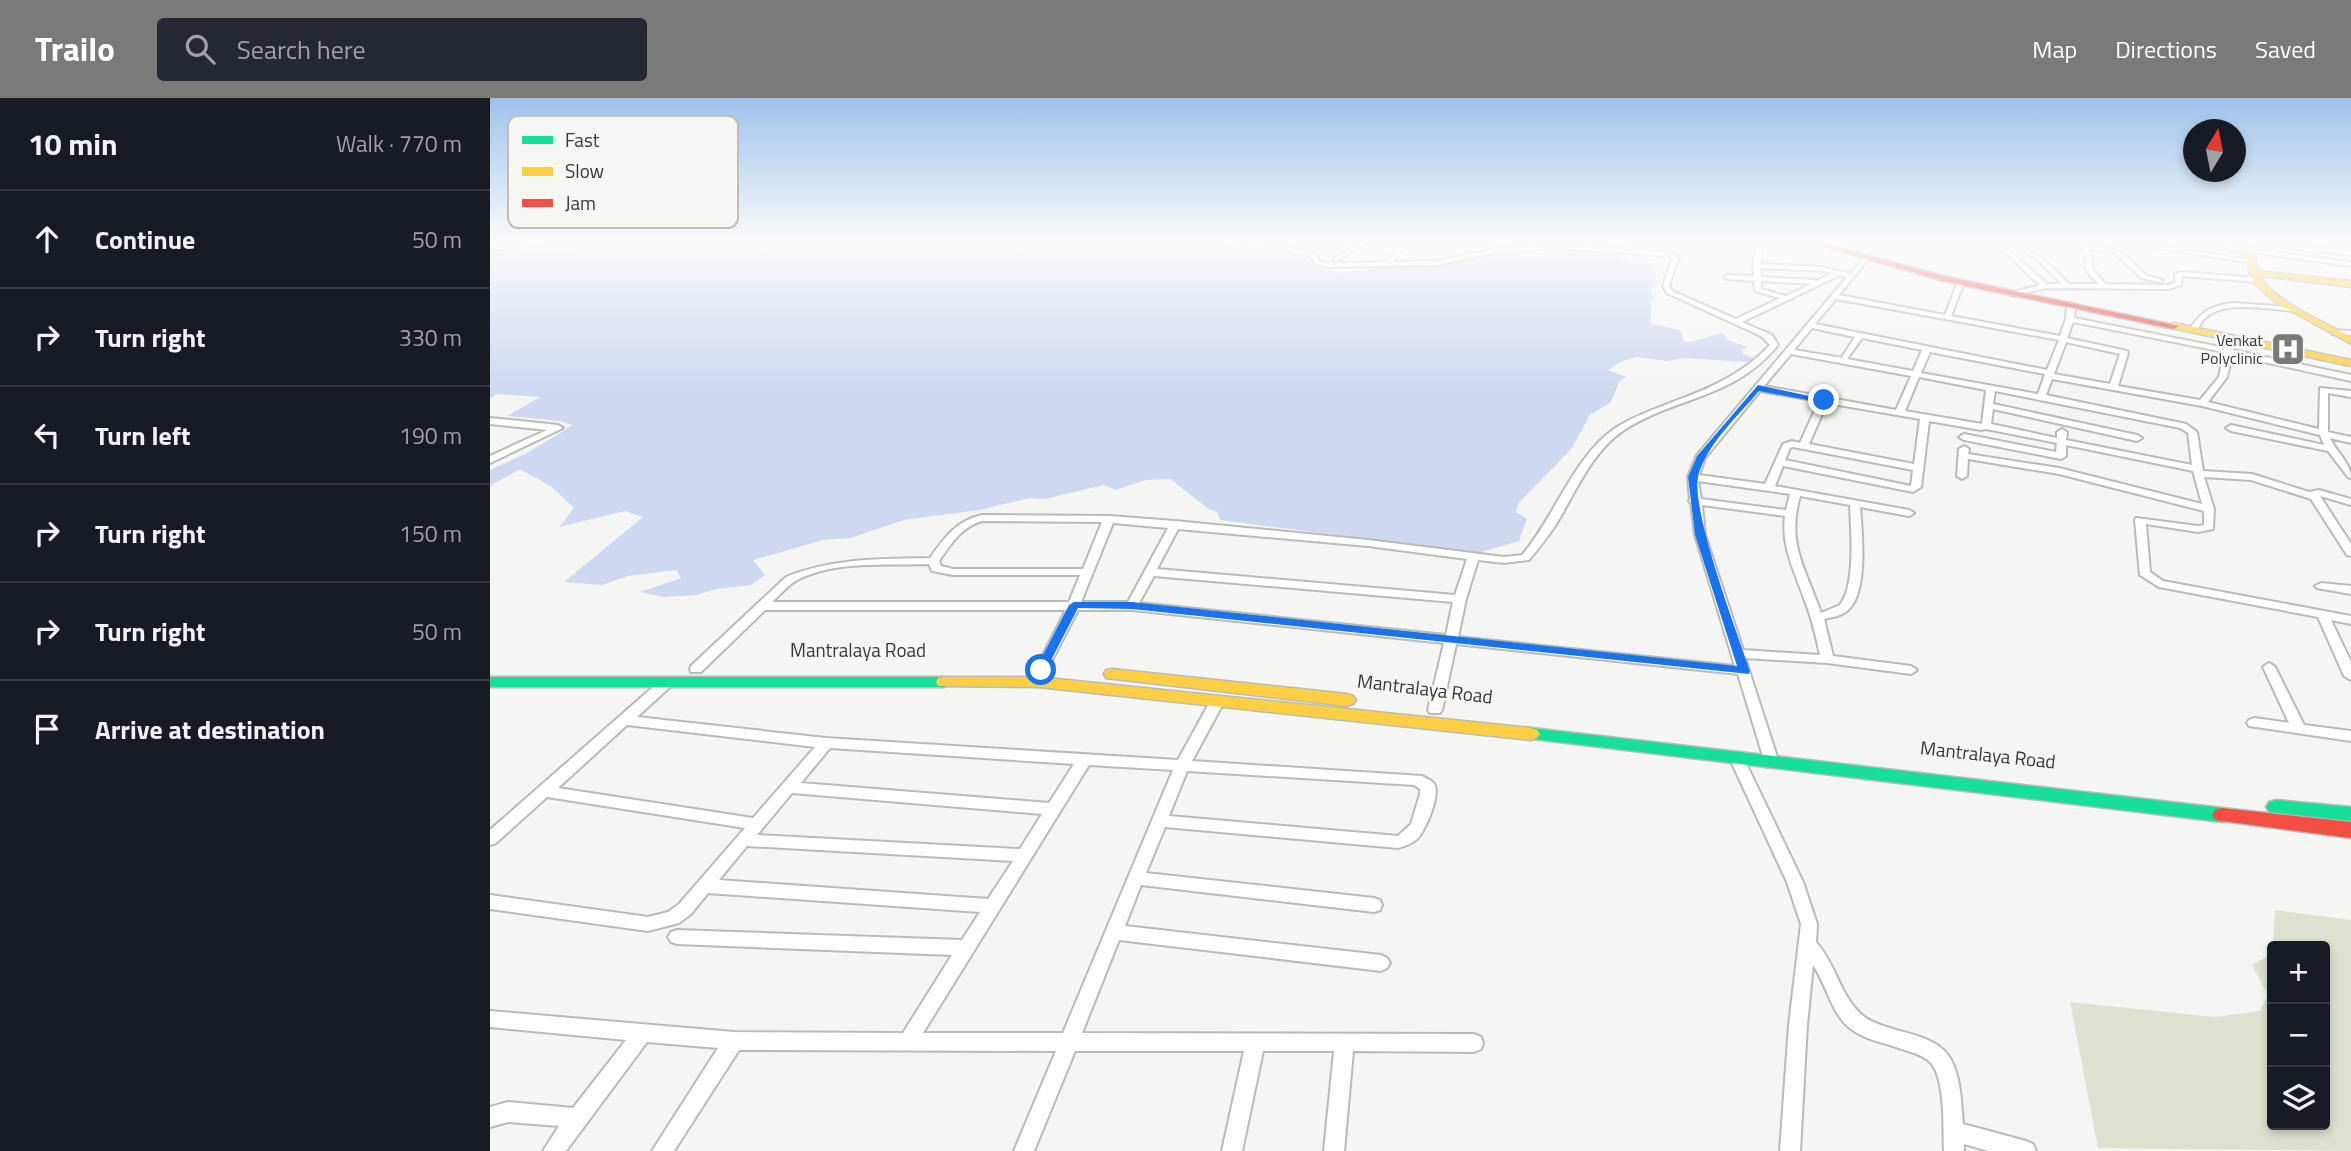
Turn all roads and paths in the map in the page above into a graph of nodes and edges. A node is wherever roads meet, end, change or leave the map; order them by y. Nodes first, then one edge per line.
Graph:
1 (1669, 291) edge
2 (1759, 291) edge
3 (1801, 291) edge
4 (1840, 291) edge
5 (1957, 291) edge
6 (2001, 291) edge
7 (2024, 291) edge
8 (2271, 291) edge
9 (2013, 294) junction
10 (1836, 297) junction
11 (1788, 298) junction
12 (2293, 309) junction
13 (2070, 312) junction
14 (1947, 317) junction
15 (1738, 321) junction
16 (1809, 325) junction
17 (2193, 330) junction
18 (2343, 333) edge
19 (1860, 335) junction
20 (2063, 339) junction
21 (2351, 341) edge
22 (2230, 347) junction
23 (1927, 349) junction
24 (1789, 352) junction
25 (1846, 357) dead end
26 (2351, 363) edge
27 (1915, 373) junction
28 (2049, 374) junction
29 (2351, 378) edge
30 (1991, 387) junction
31 (1758, 388) junction
32 (2113, 388) junction
33 (2351, 394) edge
34 (2041, 397) junction
35 (1824, 400) junction
36 (2202, 403) junction
37 (1989, 406) junction
38 (1899, 414) junction
39 (1925, 417) junction
40 (2143, 418) junction
41 (490, 421) edge
42 (2063, 422) junction
43 (1965, 425) junction
44 (1986, 426) junction
45 (2231, 428) dead end
46 (2325, 434) junction
47 (1964, 437) junction
48 (2137, 438) junction
49 (2062, 439) junction
50 (2351, 440) edge
51 (1804, 445) junction
52 (2330, 449) junction
53 (1965, 456) junction
54 (2061, 456) junction
55 (2136, 456) junction
56 (490, 460) edge
57 (1779, 461) junction
58 (1917, 468) junction
59 (2059, 471) junction
60 (2198, 471) junction
61 (2351, 475) edge
62 (1962, 476) dead end
63 (1693, 477) junction
64 (1769, 487) junction
65 (1796, 492) junction
66 (2314, 497) junction
67 (2346, 500) edge
68 (1694, 501) junction
69 (1855, 503) junction
70 (2209, 509) junction
71 (2351, 510) edge
72 (1788, 513) junction
73 (1909, 513) dead end
74 (1109, 519) junction
75 (1175, 524) junction
76 (2351, 553) edge
77 (1473, 557) junction
78 (933, 561) junction
79 (1087, 572) junction
80 (1150, 572) junction
81 (2321, 586) dead end
82 (2351, 590) edge
83 (1460, 599) junction
84 (1074, 605) junction
85 (760, 606) junction
86 (1132, 606) junction
87 (2323, 615) junction
88 (1818, 617) junction
89 (2351, 620) edge
90 (1451, 639) junction
91 (1739, 654) junction
92 (1827, 659) junction
93 (2269, 667) dead end
94 (696, 669) junction
95 (490, 670) edge
96 (1041, 670) junction
97 (1911, 670) dead end
98 (1744, 671) junction
99 (2351, 676) edge
100 (490, 682) edge
101 (666, 683) junction
102 (1218, 700) junction
103 (1435, 710) junction
104 (626, 720) junction
105 (2255, 723) dead end
106 (2299, 729) junction
107 (2351, 736) edge
108 (826, 743) junction
109 (1771, 757) junction
110 (1084, 760) junction
111 (1737, 760) junction
112 (1184, 764) junction
113 (788, 787) junction
114 (545, 791) junction
115 (1054, 809) junction
116 (2351, 814) edge
117 (1159, 821) junction
118 (755, 824) junction
119 (2351, 830) edge
120 (490, 839) edge
121 (741, 840) junction
122 (1025, 855) junction
123 (1136, 878) junction
124 (705, 886) junction
125 (490, 902) edge
126 (1374, 905) dead end
127 (993, 906) junction
128 (1114, 932) junction
129 (677, 937) dead end
130 (1808, 946) junction
131 (968, 948) junction
132 (1381, 963) dead end
133 (490, 1019) edge
134 (643, 1032) junction
135 (734, 1041) junction
136 (908, 1041) junction
137 (1069, 1042) junction
138 (1255, 1042) junction
139 (1344, 1042) junction
140 (1474, 1043) dead end
141 (490, 1117) edge
142 (577, 1118) junction
143 (1953, 1141) edge
144 (553, 1151) edge
145 (662, 1151) edge
146 (1024, 1151) edge
147 (1232, 1151) edge
148 (1334, 1151) edge
149 (1790, 1151) edge
150 (2026, 1151) edge

1 - 15 street
2 - 11 street
3 - 11 street
4 - 10 street
5 - 14 street
6 - 9 main road
7 - 9 street
8 - 12 main road
9 - 13 main road
10 - 14 street
10 - 16 street
11 - 15 street
12 - 17 street
12 - 18 main road
13 - 17 main road
13 - 20 street
13 - 22 street
14 - 20 street
15 - 77 street
16 - 19 street
16 - 24 street
17 - 22 main road
18 - 21 main road
19 - 23 street
19 - 25 street
20 - 28 street
20 - 32 street
22 - 26 main road
22 - 29 street
22 - 36 street
23 - 27 street
23 - 28 street
24 - 27 street
24 - 31 street
27 - 30 street
27 - 38 street
28 - 32 street
28 - 34 street
30 - 34 street
30 - 37 street
31 - 35 street
31 - 63 street
32 - 36 street
33 - 46 street
34 - 40 street
35 - 38 street
35 - 51 street
36 - 46 street
37 - 42 street
37 - 44 street
38 - 39 street
39 - 43 street
39 - 58 street
40 - 48 street
40 - 60 street
41 - 56 street
42 - 48 street
42 - 49 street
43 - 44 street
43 - 47 street
44 - 49 street
45 - 52 street
46 - 50 street
46 - 52 street
47 - 53 street
47 - 54 street
48 - 55 street
49 - 54 street
49 - 55 street
51 - 57 street
51 - 58 street
52 - 61 street
53 - 59 street
53 - 62 street
54 - 59 street
55 - 60 street
57 - 58 street
57 - 64 street
59 - 70 street
60 - 66 street
60 - 70 street
63 - 64 street
63 - 68 street
64 - 65 street
65 - 69 street
65 - 72 street
66 - 67 street
66 - 76 street
67 - 71 street
68 - 72 street
68 - 91 street
69 - 73 street
69 - 88 street
70 - 87 street
72 - 88 street
74 - 75 street
74 - 78 street
74 - 79 street
75 - 77 street
75 - 80 street
77 - 83 street
78 - 79 street
78 - 85 street
79 - 84 street
80 - 83 street
80 - 86 street
81 - 82 street
83 - 90 street
84 - 85 street
84 - 86 street
84 - 96 street
85 - 94 street
86 - 90 street
87 - 89 street
87 - 99 street
88 - 92 street
90 - 98 street
90 - 103 street
91 - 92 street
91 - 98 street
92 - 97 street
93 - 106 street
94 - 95 main road, Mantralaya Road
94 - 96 main road, Mantralaya Road
96 - 103 main road, Mantralaya Road
98 - 109 street
100 - 101 main road, Mantralaya Road
101 - 102 main road, Mantralaya Road
101 - 104 street
102 - 111 main road, Mantralaya Road
102 - 112 street
103 - 109 main road, Mantralaya Road
104 - 108 street
104 - 114 street
105 - 106 street
106 - 107 street
108 - 110 street
108 - 113 street
109 - 111 main road, Mantralaya Road
109 - 116 main road, Mantralaya Road
109 - 119 main road
110 - 112 street
110 - 115 street
111 - 130 street
112 - 117 street
112 - 117 street
113 - 115 street
113 - 118 street
114 - 118 street
114 - 120 street
115 - 122 street
117 - 123 street
118 - 121 street
121 - 122 street
121 - 124 street
122 - 127 street
123 - 126 street
123 - 128 street
124 - 125 street
124 - 127 street
127 - 131 street
128 - 132 street
128 - 137 street
129 - 131 street
130 - 143 street
130 - 149 street
131 - 136 street
133 - 134 street
134 - 135 street
134 - 142 street
135 - 136 street
135 - 145 street
136 - 137 street
137 - 138 street
137 - 146 street
138 - 139 street
138 - 147 street
139 - 140 street
139 - 148 street
141 - 142 street
142 - 144 street
143 - 150 street

